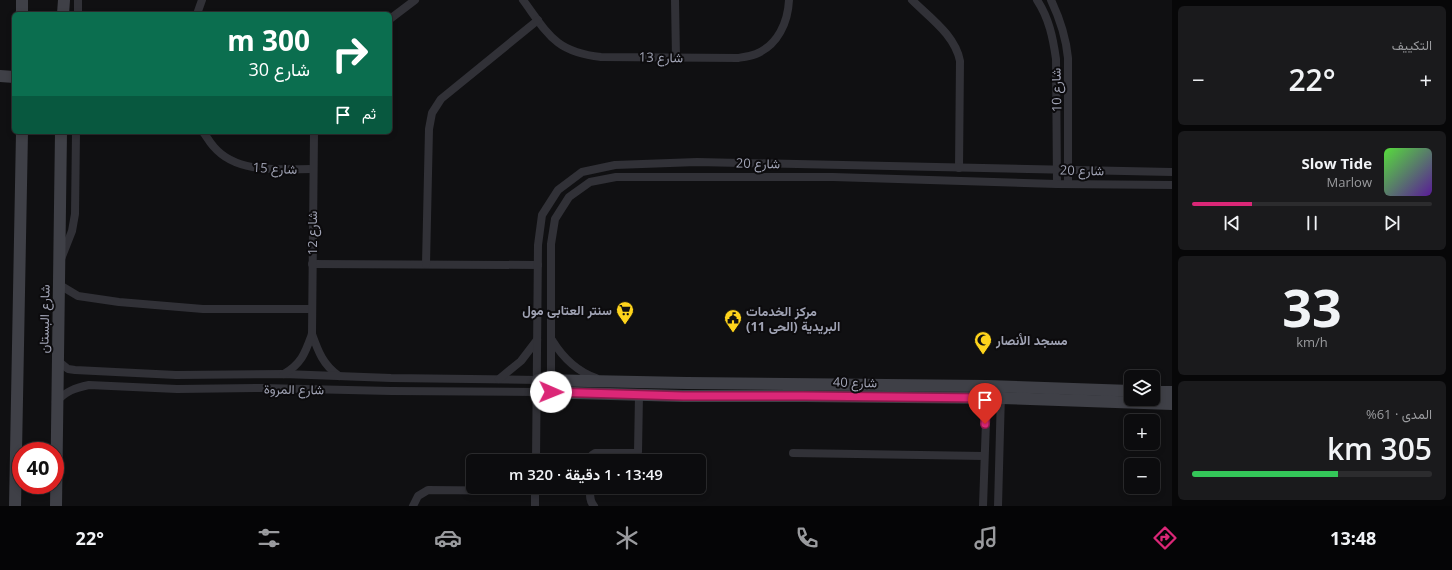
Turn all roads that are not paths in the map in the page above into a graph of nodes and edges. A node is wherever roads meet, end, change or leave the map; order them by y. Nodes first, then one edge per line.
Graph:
1 (22, 0) edge
2 (64, 0) edge
3 (78, 0) edge
4 (202, 0) edge
5 (415, 0) edge
6 (522, 0) edge
7 (675, 0) edge
8 (789, 0) edge
9 (912, 0) edge
10 (1037, 0) edge
11 (1052, 0) edge
12 (22, 12) edge
13 (63, 12) edge
14 (78, 12) edge
15 (198, 12) edge
16 (392, 17) edge
17 (538, 20) junction
18 (676, 58) junction
19 (0, 76) edge
20 (12, 77) edge
21 (22, 134) edge
22 (61, 134) edge
23 (76, 134) edge
24 (204, 134) edge
25 (314, 134) edge
26 (956, 168) junction
27 (312, 169) junction
28 (1057, 170) junction
29 (1068, 170) junction
30 (1172, 172) edge
31 (952, 180) junction
32 (1057, 184) junction
33 (1068, 184) junction
34 (1172, 185) edge
35 (59, 263) junction
36 (312, 264) junction
37 (426, 264) junction
38 (538, 265) junction
39 (58, 284) junction
40 (312, 309) junction
41 (312, 334) junction
42 (538, 339) junction
43 (551, 339) junction
44 (57, 360) junction
45 (284, 374) junction
46 (340, 376) junction
47 (499, 379) junction
48 (603, 381) junction
49 (538, 386) junction
50 (551, 386) junction
51 (987, 386) junction
52 (1124, 391) edge
53 (1001, 392) junction
54 (1160, 392) edge
55 (1172, 392) edge
56 (639, 395) junction
57 (986, 398) junction
58 (56, 402) junction
59 (1172, 404) edge
60 (985, 424) junction
61 (1000, 424) junction
62 (794, 453) dead end
63 (536, 454) edge
64 (594, 454) edge
65 (984, 456) junction
66 (466, 490) edge
67 (535, 494) edge
68 (590, 494) edge
69 (15, 506) edge
70 (56, 506) edge
71 (413, 506) edge
72 (535, 506) edge
73 (594, 506) edge
74 (983, 506) edge
75 (998, 506) edge

1 - 12 street
2 - 13 street
3 - 14 street
4 - 15 street
5 - 16 street
6 - 17 street, شارع 13
7 - 18 street
8 - 18 street, شارع 13
9 - 26 street
10 - 28 street, شارع 10
11 - 29 street, شارع 10
17 - 18 street, شارع 13
17 - 37 street
19 - 20 street
21 - 69 street, شارع البستان
22 - 35 street, شارع البستان
23 - 35 street
24 - 27 street, شارع 15
25 - 27 street, شارع 12
26 - 28 street, شارع 20
26 - 31 street
26 - 38 street, شارع 20
27 - 36 street, شارع 12
28 - 29 street, شارع 20
28 - 32 street, شارع 10
29 - 30 street, شارع 20
29 - 33 street, شارع 10
31 - 32 street, شارع 20
31 - 43 street, شارع 20
32 - 33 street, شارع 20
33 - 34 street, شارع 20
35 - 39 street, شارع البستان
36 - 37 street
36 - 40 street, شارع 12
37 - 38 street
38 - 42 street, شارع 20
39 - 40 street
39 - 44 street, شارع البستان
40 - 41 street, شارع 12
41 - 45 street, شارع 12
41 - 46 street, شارع 12
42 - 47 street
42 - 49 street, شارع 20
43 - 48 street
43 - 50 street, شارع 20
44 - 45 street, شارع المروة
44 - 58 street, شارع البستان
45 - 46 street, شارع المروة
46 - 47 street, شارع المروة
47 - 49 street, شارع المروة
48 - 50 street, شارع 40
48 - 51 street, شارع 40
49 - 50 street, شارع 40
49 - 58 street, شارع المروة
49 - 63 street, شارع 20
50 - 56 street, شارع 40
51 - 53 street, شارع 40
51 - 57 street
52 - 53 street, شارع 40
53 - 57 street, شارع 40
53 - 59 street, شارع 40
53 - 61 street
54 - 55 street
56 - 57 street, شارع 40
56 - 64 street
57 - 60 street
58 - 70 street, شارع البستان
60 - 61 street
60 - 65 street
61 - 75 street
62 - 65 street
65 - 74 street
66 - 71 street
67 - 72 street
68 - 73 street

